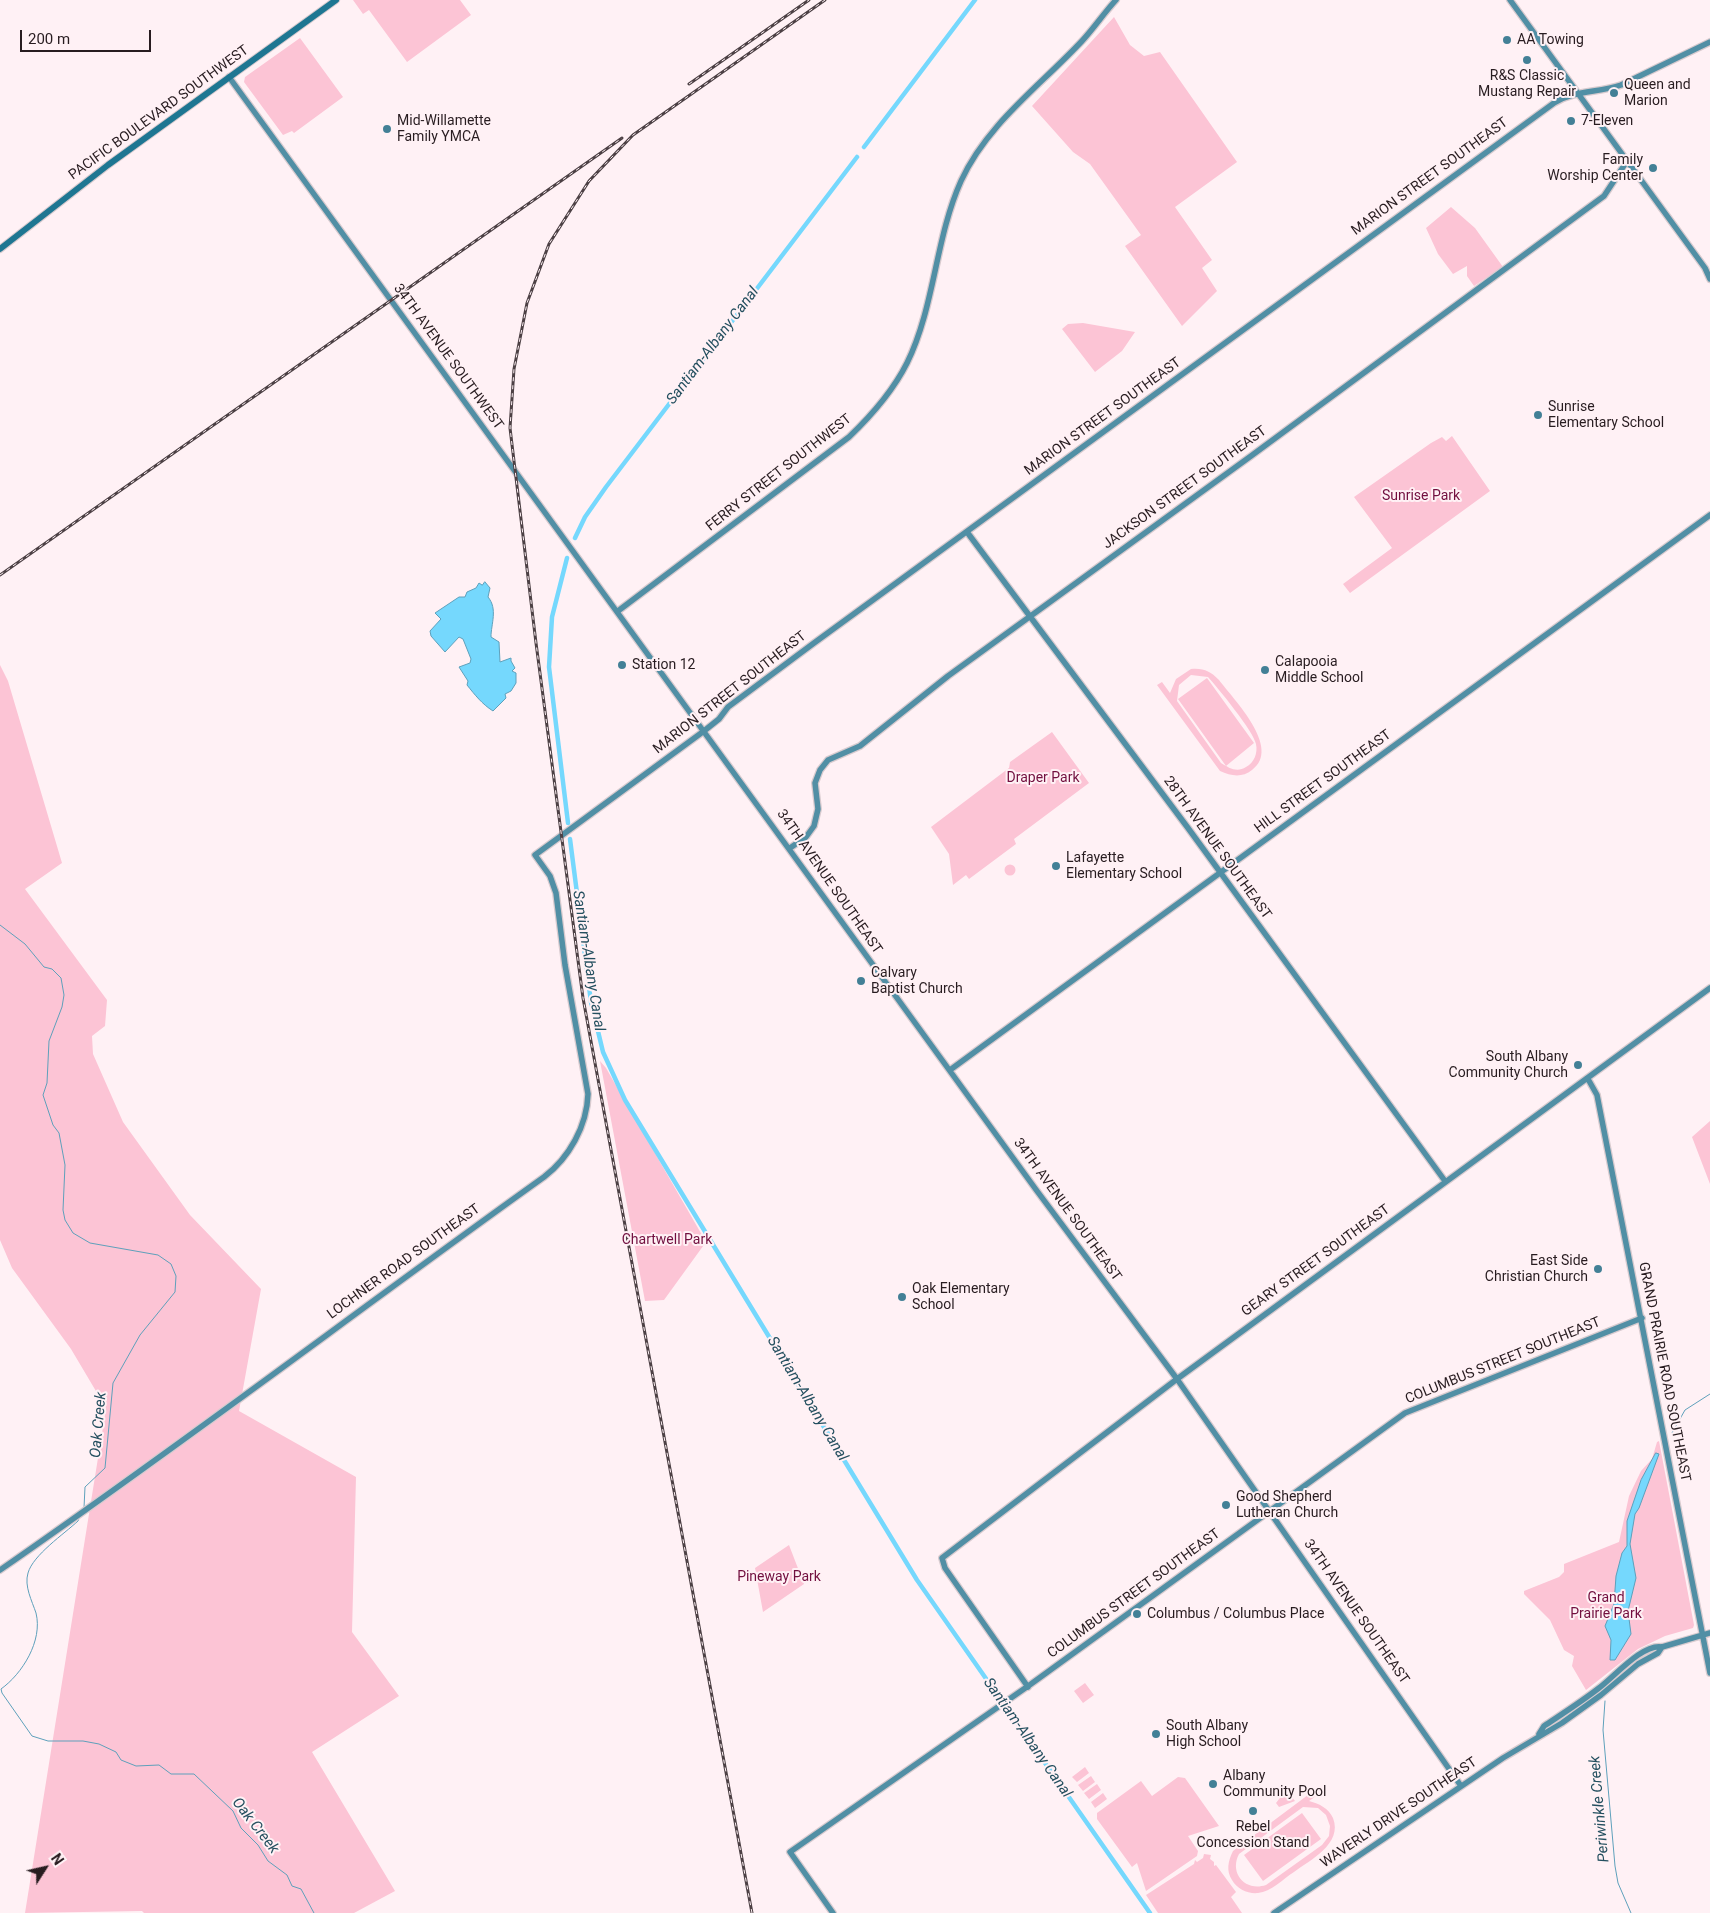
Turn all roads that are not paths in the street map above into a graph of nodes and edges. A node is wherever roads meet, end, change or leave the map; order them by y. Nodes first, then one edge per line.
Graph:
1 (336, 0) edge
2 (1116, 0) edge
3 (1510, 0) edge
4 (1710, 42) edge
5 (229, 77) junction
6 (1577, 93) junction
7 (1627, 161) junction
8 (0, 249) edge
9 (1707, 270) edge
10 (1710, 279) edge
11 (1710, 515) edge
12 (967, 532) junction
13 (618, 611) junction
14 (1030, 616) junction
15 (648, 652) joint
16 (704, 731) junction
17 (790, 848) junction
18 (535, 854) joint
19 (1220, 873) junction
20 (1710, 988) edge
21 (950, 1070) junction
22 (1588, 1079) junction
23 (1445, 1181) junction
24 (1642, 1318) junction
25 (1177, 1379) junction
26 (1269, 1511) junction
27 (0, 1570) edge
28 (1710, 1633) edge
29 (1703, 1634) junction
30 (1710, 1673) edge
31 (1028, 1687) junction
32 (1461, 1786) junction
33 (833, 1913) edge
34 (1274, 1913) edge

1 - 5 main road, PACIFIC BOULEVARD SOUTHWEST
2 - 13 street, FERRY STREET SOUTHWEST
3 - 6 street
4 - 6 street, MARION STREET SOUTHEAST
5 - 8 main road, PACIFIC BOULEVARD SOUTHWEST
5 - 13 street, 34TH AVENUE SOUTHWEST
6 - 7 street
6 - 12 street, MARION STREET SOUTHEAST
7 - 9 street
7 - 14 street, JACKSON STREET SOUTHEAST
9 - 10 street
11 - 19 street, HILL STREET SOUTHEAST
12 - 14 street, 28TH AVENUE SOUTHEAST
12 - 16 street, MARION STREET SOUTHEAST
13 - 15 street, 34TH AVENUE SOUTHWEST
14 - 17 street, JACKSON STREET SOUTHEAST
14 - 19 street, 28TH AVENUE SOUTHEAST
15 - 16 street, 34TH AVENUE SOUTHEAST
16 - 17 street, 34TH AVENUE SOUTHEAST
16 - 18 street, MARION STREET SOUTHEAST
17 - 21 street, 34TH AVENUE SOUTHEAST
18 - 27 street, LOCHNER ROAD SOUTHEAST
19 - 21 street, HILL STREET SOUTHEAST
19 - 23 street, 28TH AVENUE SOUTHEAST
20 - 22 street, GEARY STREET SOUTHEAST
21 - 25 street, 34TH AVENUE SOUTHEAST
22 - 23 street, GEARY STREET SOUTHEAST
22 - 24 street, GRAND PRAIRIE ROAD SOUTHEAST
23 - 25 street, GEARY STREET SOUTHEAST
24 - 26 street, COLUMBUS STREET SOUTHEAST
24 - 29 street, GRAND PRAIRIE ROAD SOUTHEAST
25 - 26 street, 34TH AVENUE SOUTHEAST
25 - 31 street, GEARY STREET SOUTHEAST
26 - 31 street, COLUMBUS STREET SOUTHEAST
26 - 32 street, 34TH AVENUE SOUTHEAST
28 - 29 street, WAVERLY DRIVE SOUTHEAST
29 - 30 street, GRAND PRAIRIE ROAD SOUTHEAST
29 - 32 street, WAVERLY DRIVE SOUTHEAST
31 - 33 street, COLUMBUS STREET SOUTHEAST
32 - 34 street, WAVERLY DRIVE SOUTHEAST

